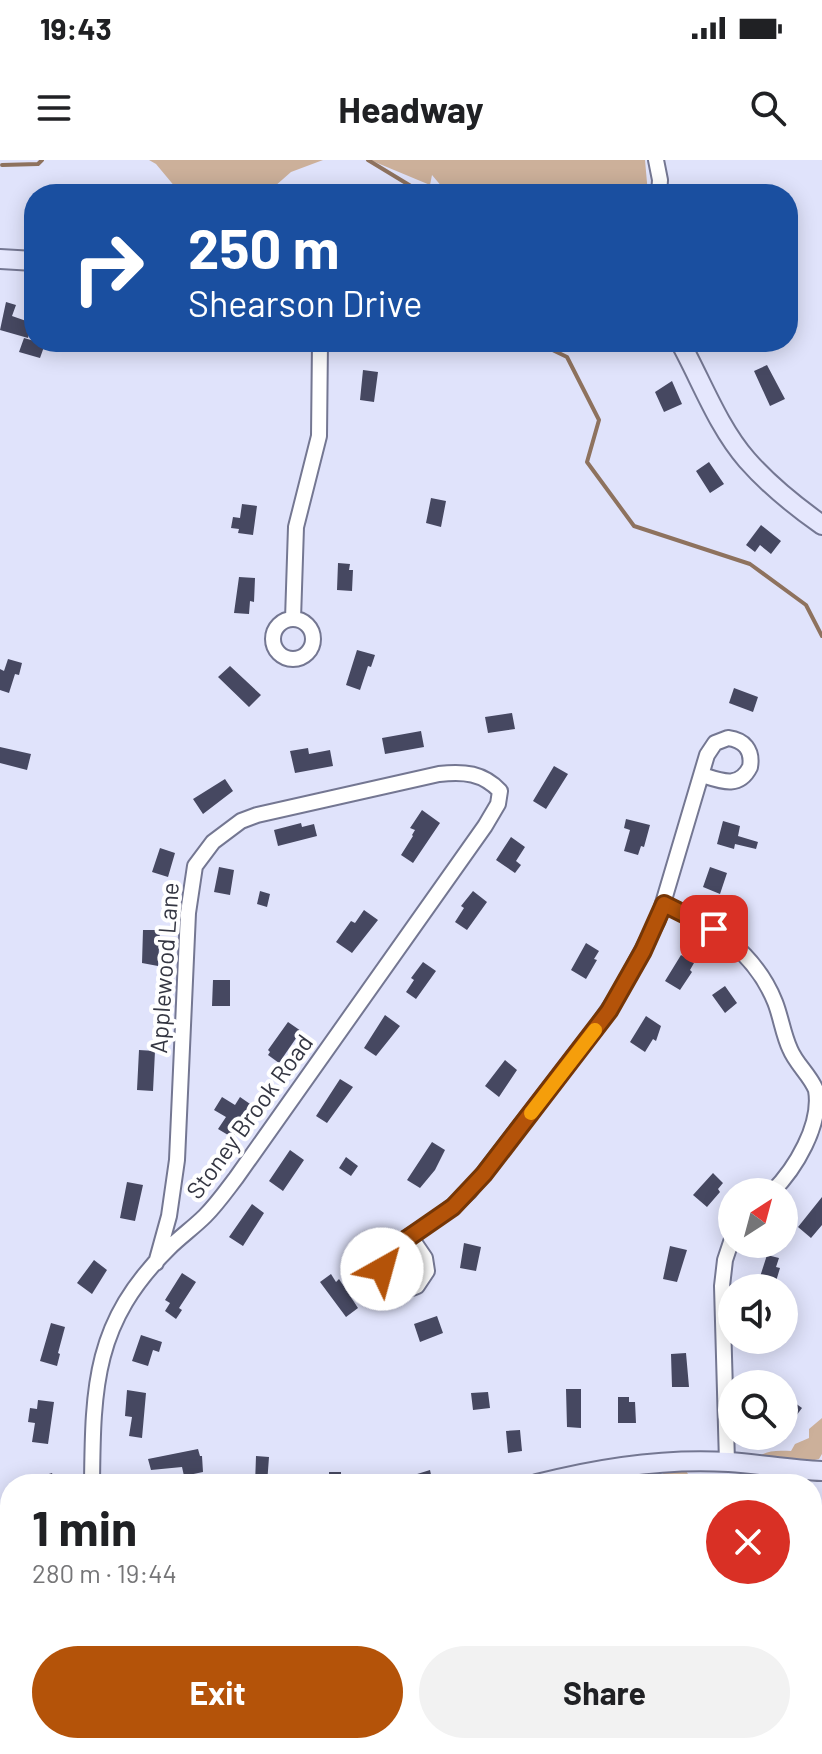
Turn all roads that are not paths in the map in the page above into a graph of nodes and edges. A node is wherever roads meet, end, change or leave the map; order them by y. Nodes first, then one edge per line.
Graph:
1 (656, 160) edge
2 (660, 184) edge
3 (0, 259) edge
4 (24, 260) edge
5 (320, 352) edge
6 (685, 352) edge
7 (822, 525) edge
8 (293, 619) dead end
9 (702, 775) dead end
10 (500, 791) joint
11 (664, 904) junction
12 (786, 1178) edge
13 (410, 1236) dead end
14 (726, 1258) edge
15 (156, 1263) junction
16 (727, 1462) junction
17 (822, 1471) edge
18 (92, 1474) edge
19 (574, 1474) edge

1 - 2 street
3 - 4 street
5 - 8 street
6 - 7 street
9 - 11 street
10 - 15 street, Stoney Brook Road
10 - 15 street, Applewood Lane
11 - 12 street
11 - 13 street
14 - 16 street
15 - 18 street, Stoney Brook Road
16 - 17 street
16 - 19 street

